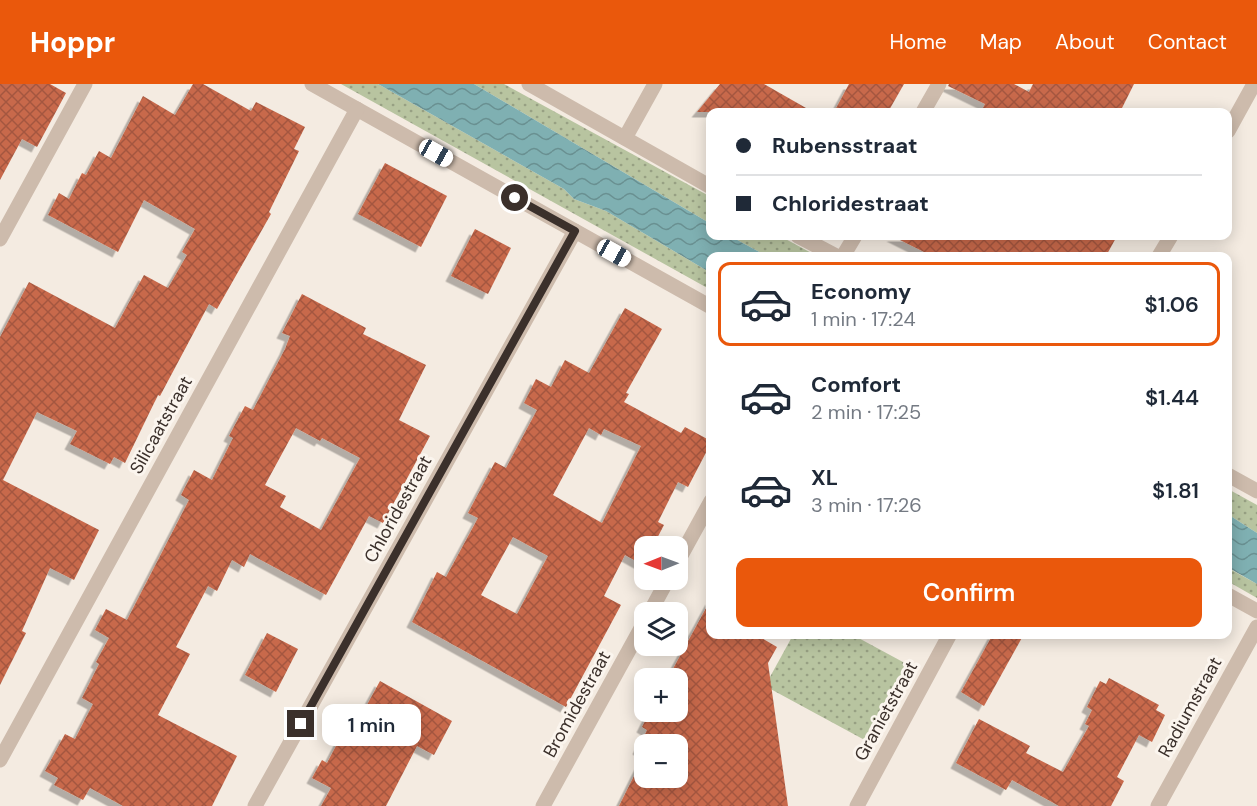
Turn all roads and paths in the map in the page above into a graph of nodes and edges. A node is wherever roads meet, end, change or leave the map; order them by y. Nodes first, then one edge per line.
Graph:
1 (85, 84) edge
2 (312, 84) edge
3 (529, 84) edge
4 (655, 84) edge
5 (939, 84) edge
6 (1254, 84) edge
7 (925, 108) edge
8 (357, 109) junction
9 (1232, 124) edge
10 (625, 138) junction
11 (706, 184) edge
12 (575, 231) junction
13 (0, 239) edge
14 (806, 240) edge
15 (828, 252) edge
16 (706, 304) edge
17 (1232, 477) edge
18 (1257, 491) edge
19 (706, 510) edge
20 (688, 543) edge
21 (1232, 597) edge
22 (1257, 611) edge
23 (1257, 627) edge
24 (947, 639) edge
25 (634, 641) edge
26 (0, 760) edge
27 (255, 806) edge
28 (543, 806) edge
29 (856, 806) edge
30 (1158, 806) edge

1 - 13 street
2 - 8 street
3 - 10 street
4 - 10 street
5 - 7 street
6 - 9 street
8 - 12 street
8 - 26 street, Silicaatstraat
10 - 11 street
12 - 16 street
12 - 27 street, Chloridestraat
14 - 15 street
17 - 18 street
19 - 20 street
21 - 22 street
23 - 30 street, Radiumstraat
24 - 29 street, Granietstraat
25 - 28 street, Bromidestraat

